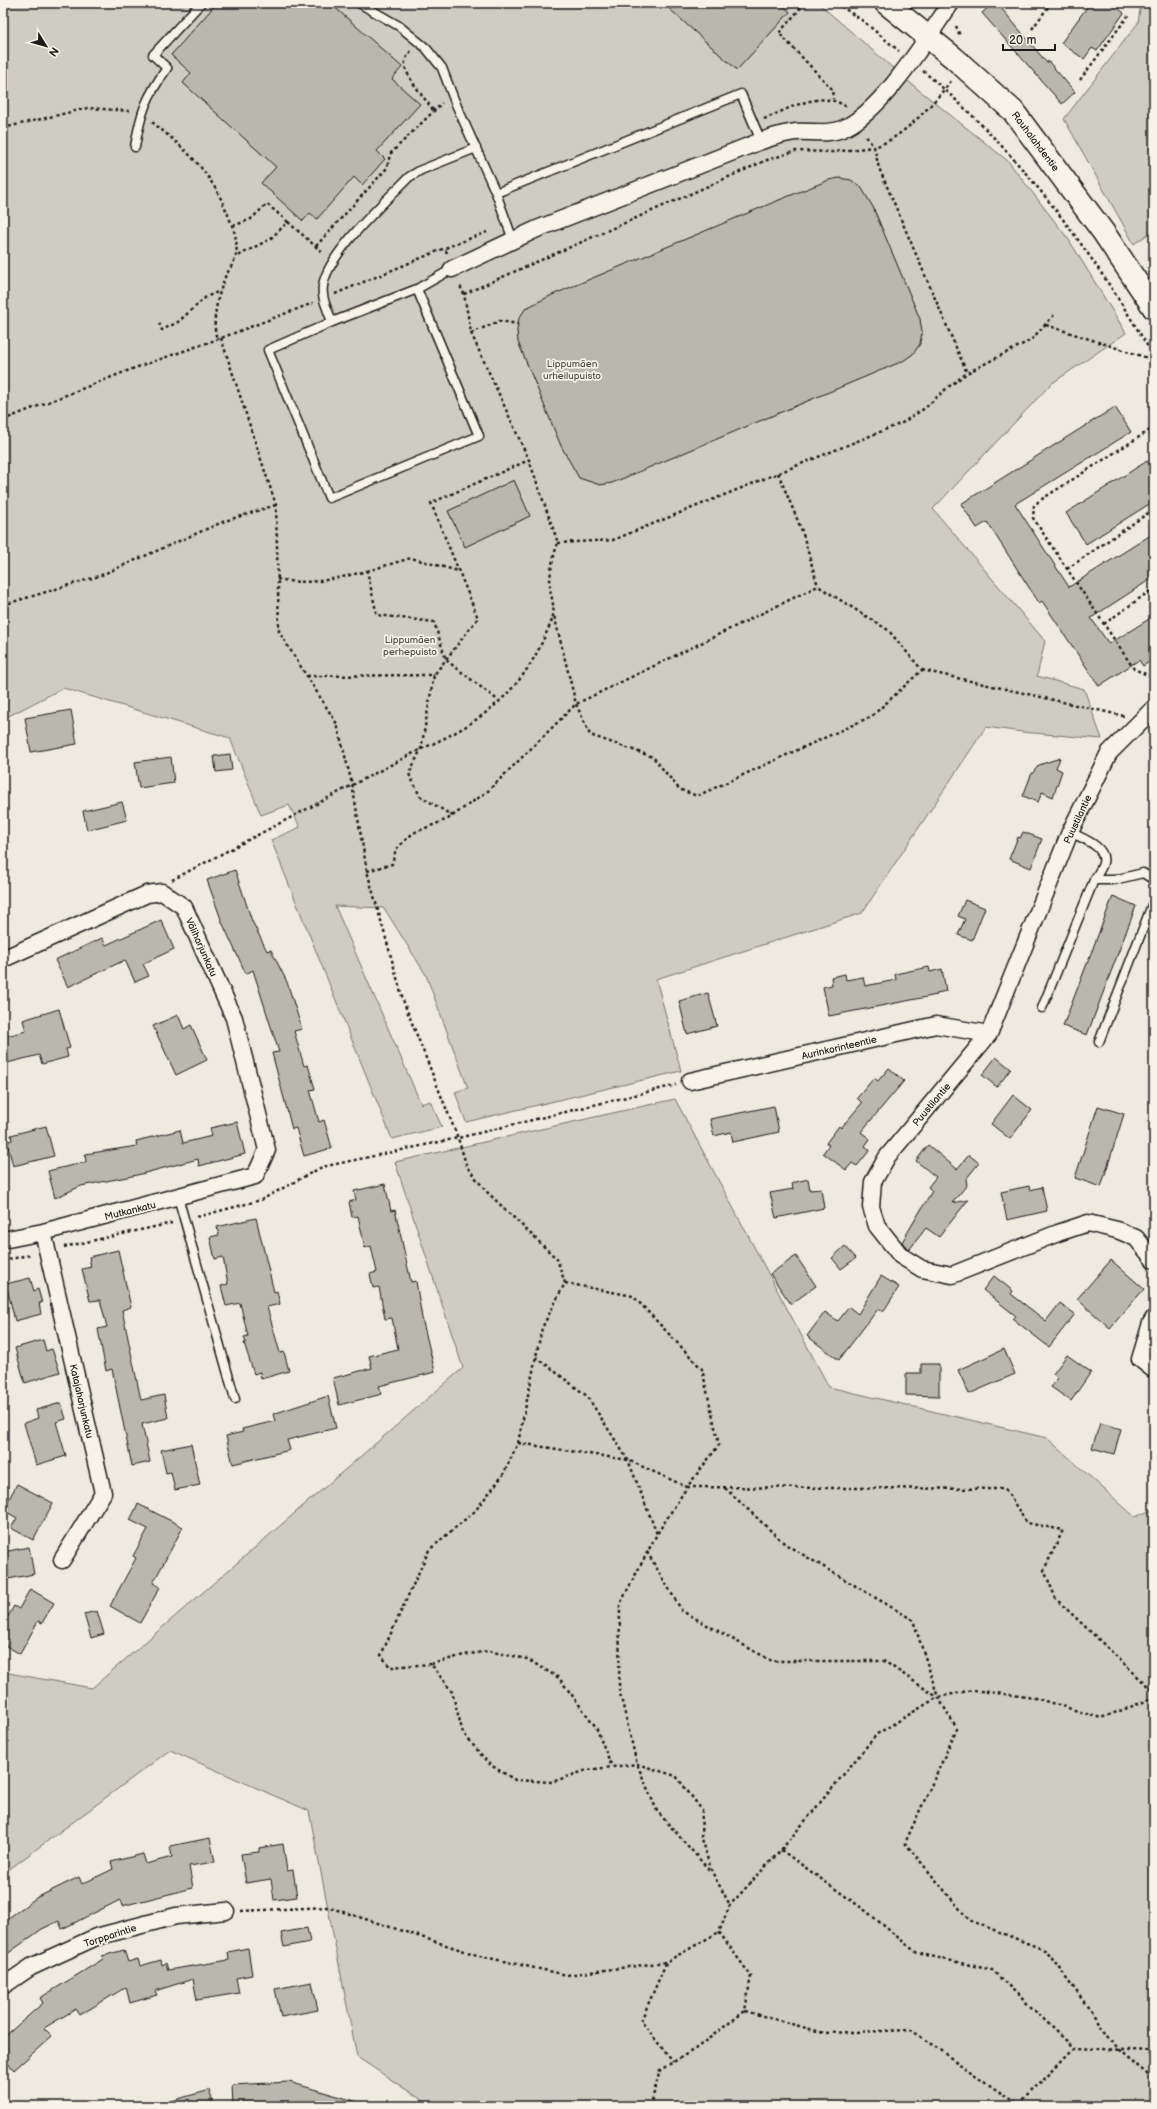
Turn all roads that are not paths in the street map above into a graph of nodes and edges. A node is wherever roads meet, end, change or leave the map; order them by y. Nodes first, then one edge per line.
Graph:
1 (201, 3) edge
2 (359, 3) edge
3 (886, 3) edge
4 (947, 8) edge
5 (927, 36) junction
6 (761, 141) junction
7 (135, 147) dead end
8 (476, 148) junction
9 (496, 193) junction
10 (513, 240) junction
11 (452, 269) joint
12 (417, 289) junction
13 (1154, 308) edge
14 (332, 322) junction
15 (1154, 708) edge
16 (1070, 832) junction
17 (1094, 880) junction
18 (1154, 880) edge
19 (1154, 900) edge
20 (3, 959) edge
21 (1042, 1008) dead end
22 (989, 1034) junction
23 (1099, 1042) dead end
24 (690, 1081) road end
25 (255, 1176) joint
26 (178, 1197) junction
27 (43, 1232) junction
28 (3, 1240) edge
29 (1154, 1260) edge
30 (1154, 1318) edge
31 (1154, 1370) edge
32 (234, 1399) dead end
33 (62, 1560) dead end
34 (226, 1911) road end
35 (3, 1986) edge

1 - 7 lane
2 - 8 lane
3 - 5 main road, Rauhalahdentie
4 - 5 street
5 - 6 street
5 - 13 main road, Rauhalahdentie
6 - 9 lane
6 - 10 street
8 - 9 lane
8 - 14 lane
9 - 10 lane
10 - 11 street
11 - 12 lane
12 - 14 lane
12 - 14 lane
15 - 16 street, Puustilantie
16 - 17 lane
16 - 22 street, Puustilantie
17 - 18 lane
17 - 21 lane
19 - 23 lane
20 - 25 street, Väliharjunkatu
22 - 24 street, Aurinkorinteentie
22 - 29 street, Puustilantie
25 - 26 street, Mutkankatu
26 - 27 street, Mutkankatu
26 - 32 lane
27 - 28 street, Mutkankatu
27 - 33 street, Katajaharjunkatu
30 - 31 street
34 - 35 street, Torpparintie

